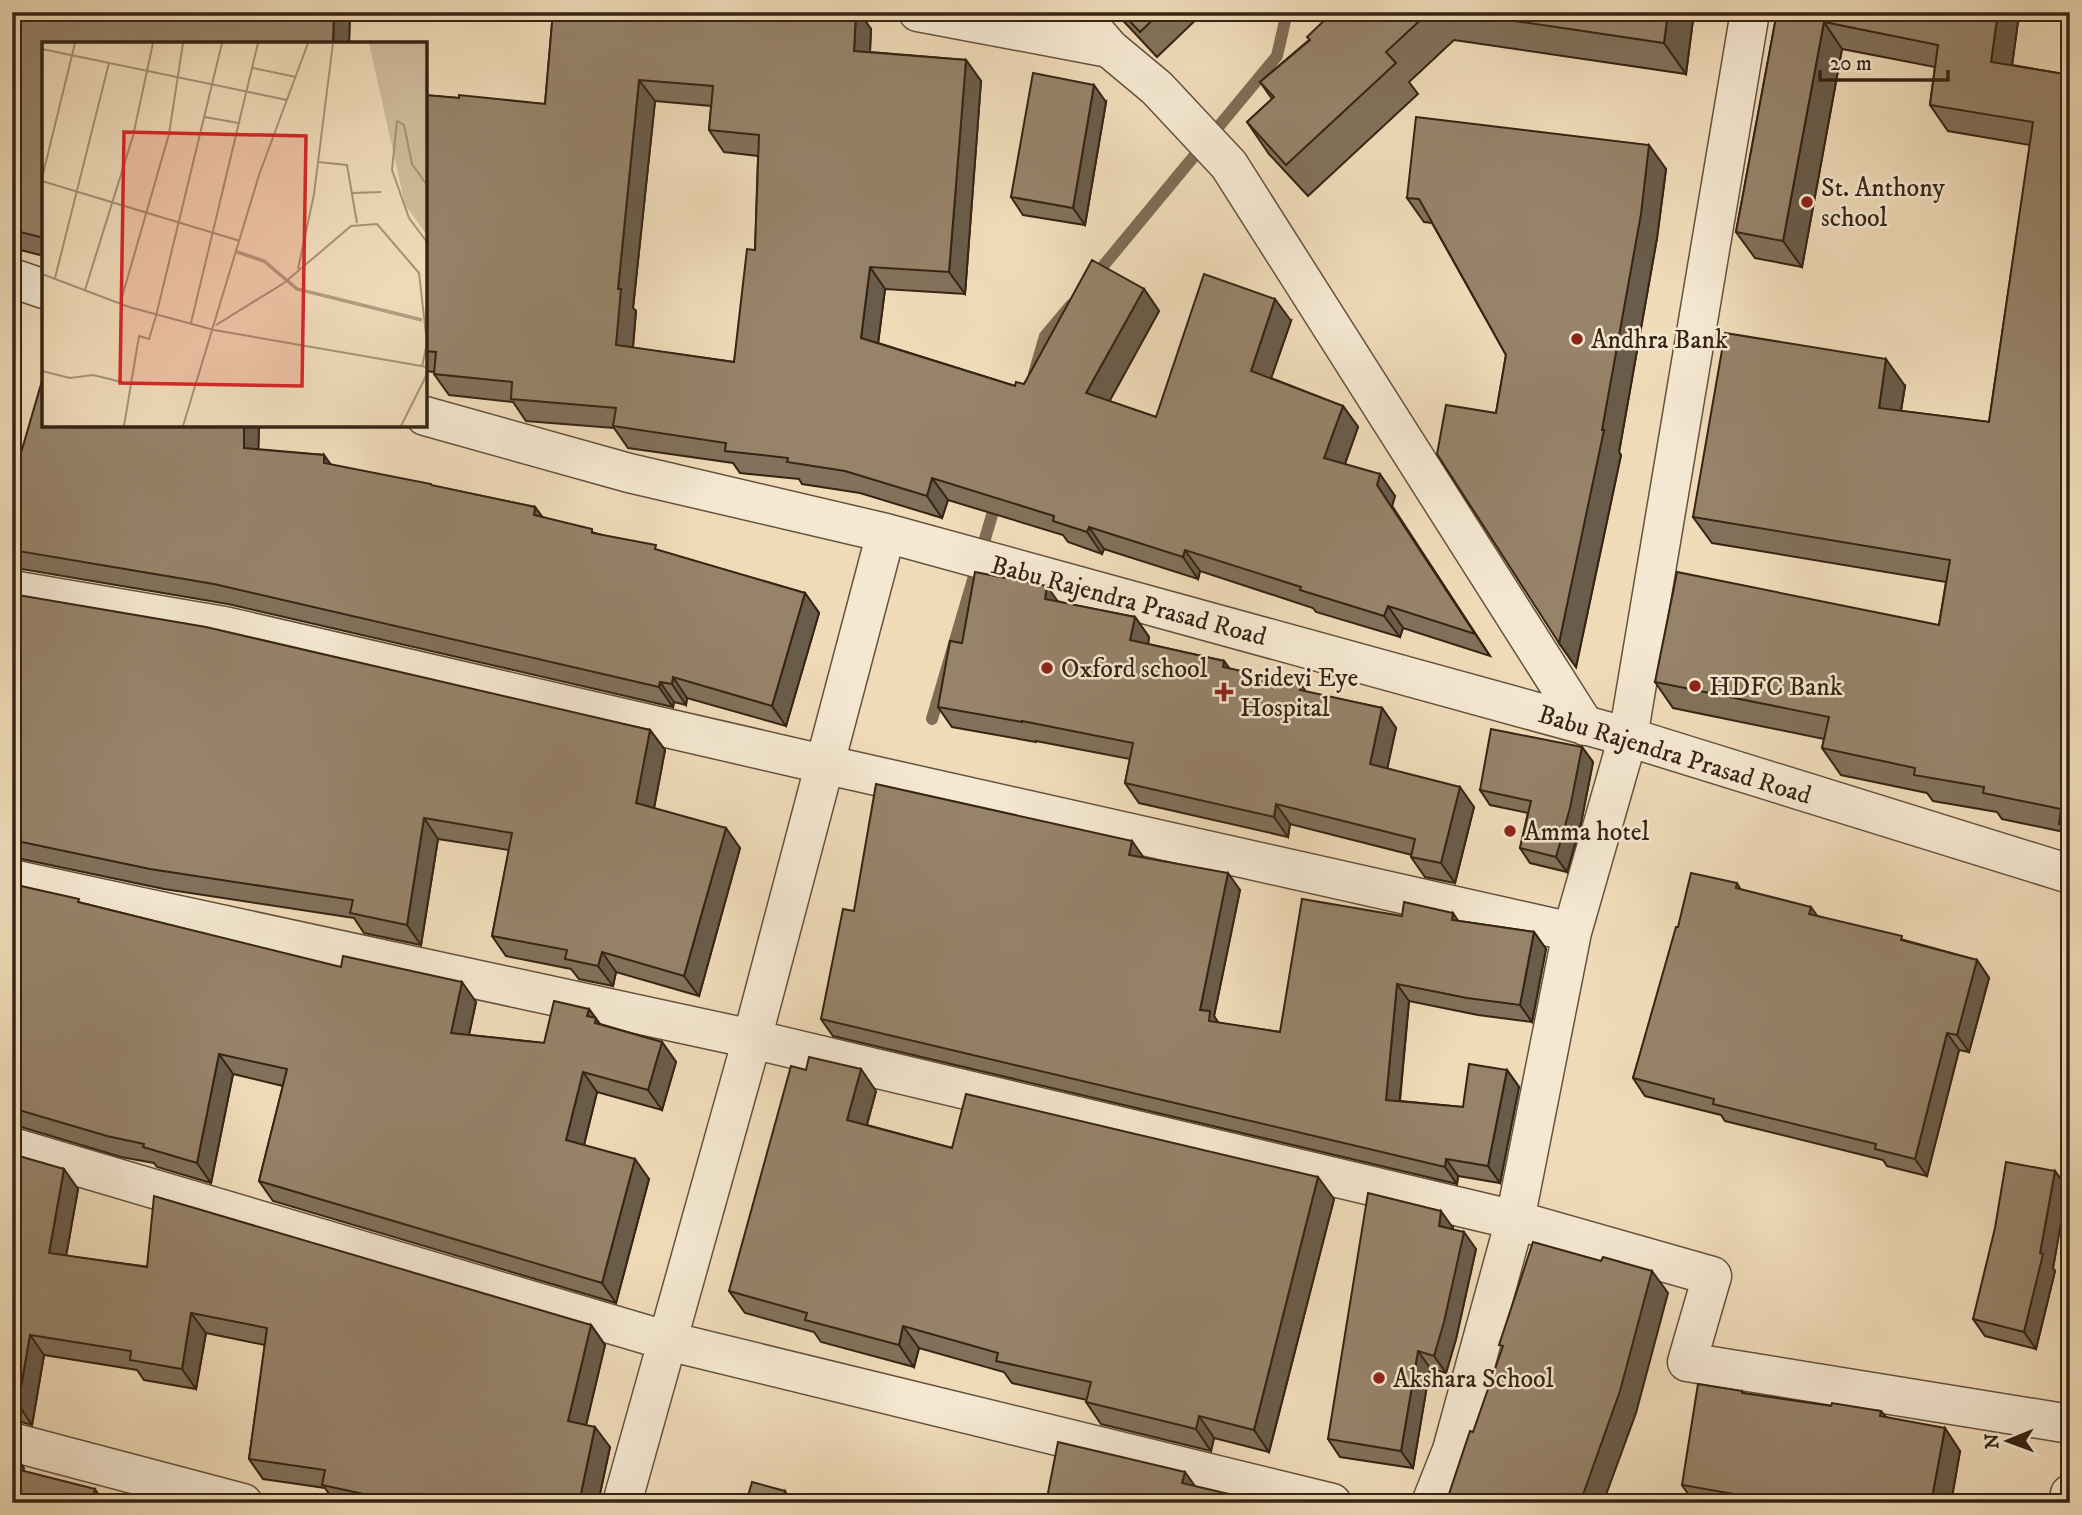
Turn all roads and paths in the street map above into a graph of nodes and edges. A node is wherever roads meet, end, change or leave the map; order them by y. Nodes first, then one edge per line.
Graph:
1 (918, 12) edge
2 (1078, 12) edge
3 (1750, 12) edge
4 (1109, 48) junction
5 (12, 278) edge
6 (42, 288) edge
7 (427, 417) edge
8 (886, 533) junction
9 (12, 590) edge
10 (1585, 726) junction
11 (1629, 737) junction
12 (823, 764) junction
13 (2070, 874) edge
14 (12, 879) edge
15 (1572, 932) junction
16 (752, 1039) junction
17 (12, 1147) edge
18 (1515, 1220) junction
19 (668, 1341) junction
20 (2070, 1424) edge
21 (12, 1442) edge
22 (2070, 1494) edge
23 (243, 1503) edge
24 (622, 1503) edge
25 (1332, 1503) edge
26 (1431, 1503) edge
27 (2068, 1503) edge

1 - 4 street
2 - 4 street
3 - 11 street
4 - 10 street
5 - 6 street
7 - 8 street, Babu Rajendra Prasad Road
8 - 10 street, Babu Rajendra Prasad Road
8 - 12 street
9 - 12 street
10 - 11 street, Babu Rajendra Prasad Road
11 - 13 street, Babu Rajendra Prasad Road
11 - 15 street
12 - 15 street
12 - 16 street
14 - 16 street
15 - 18 street
16 - 18 street
16 - 19 street
17 - 19 street
18 - 20 street
18 - 26 street
19 - 24 street
19 - 25 street
21 - 23 street
22 - 27 street

